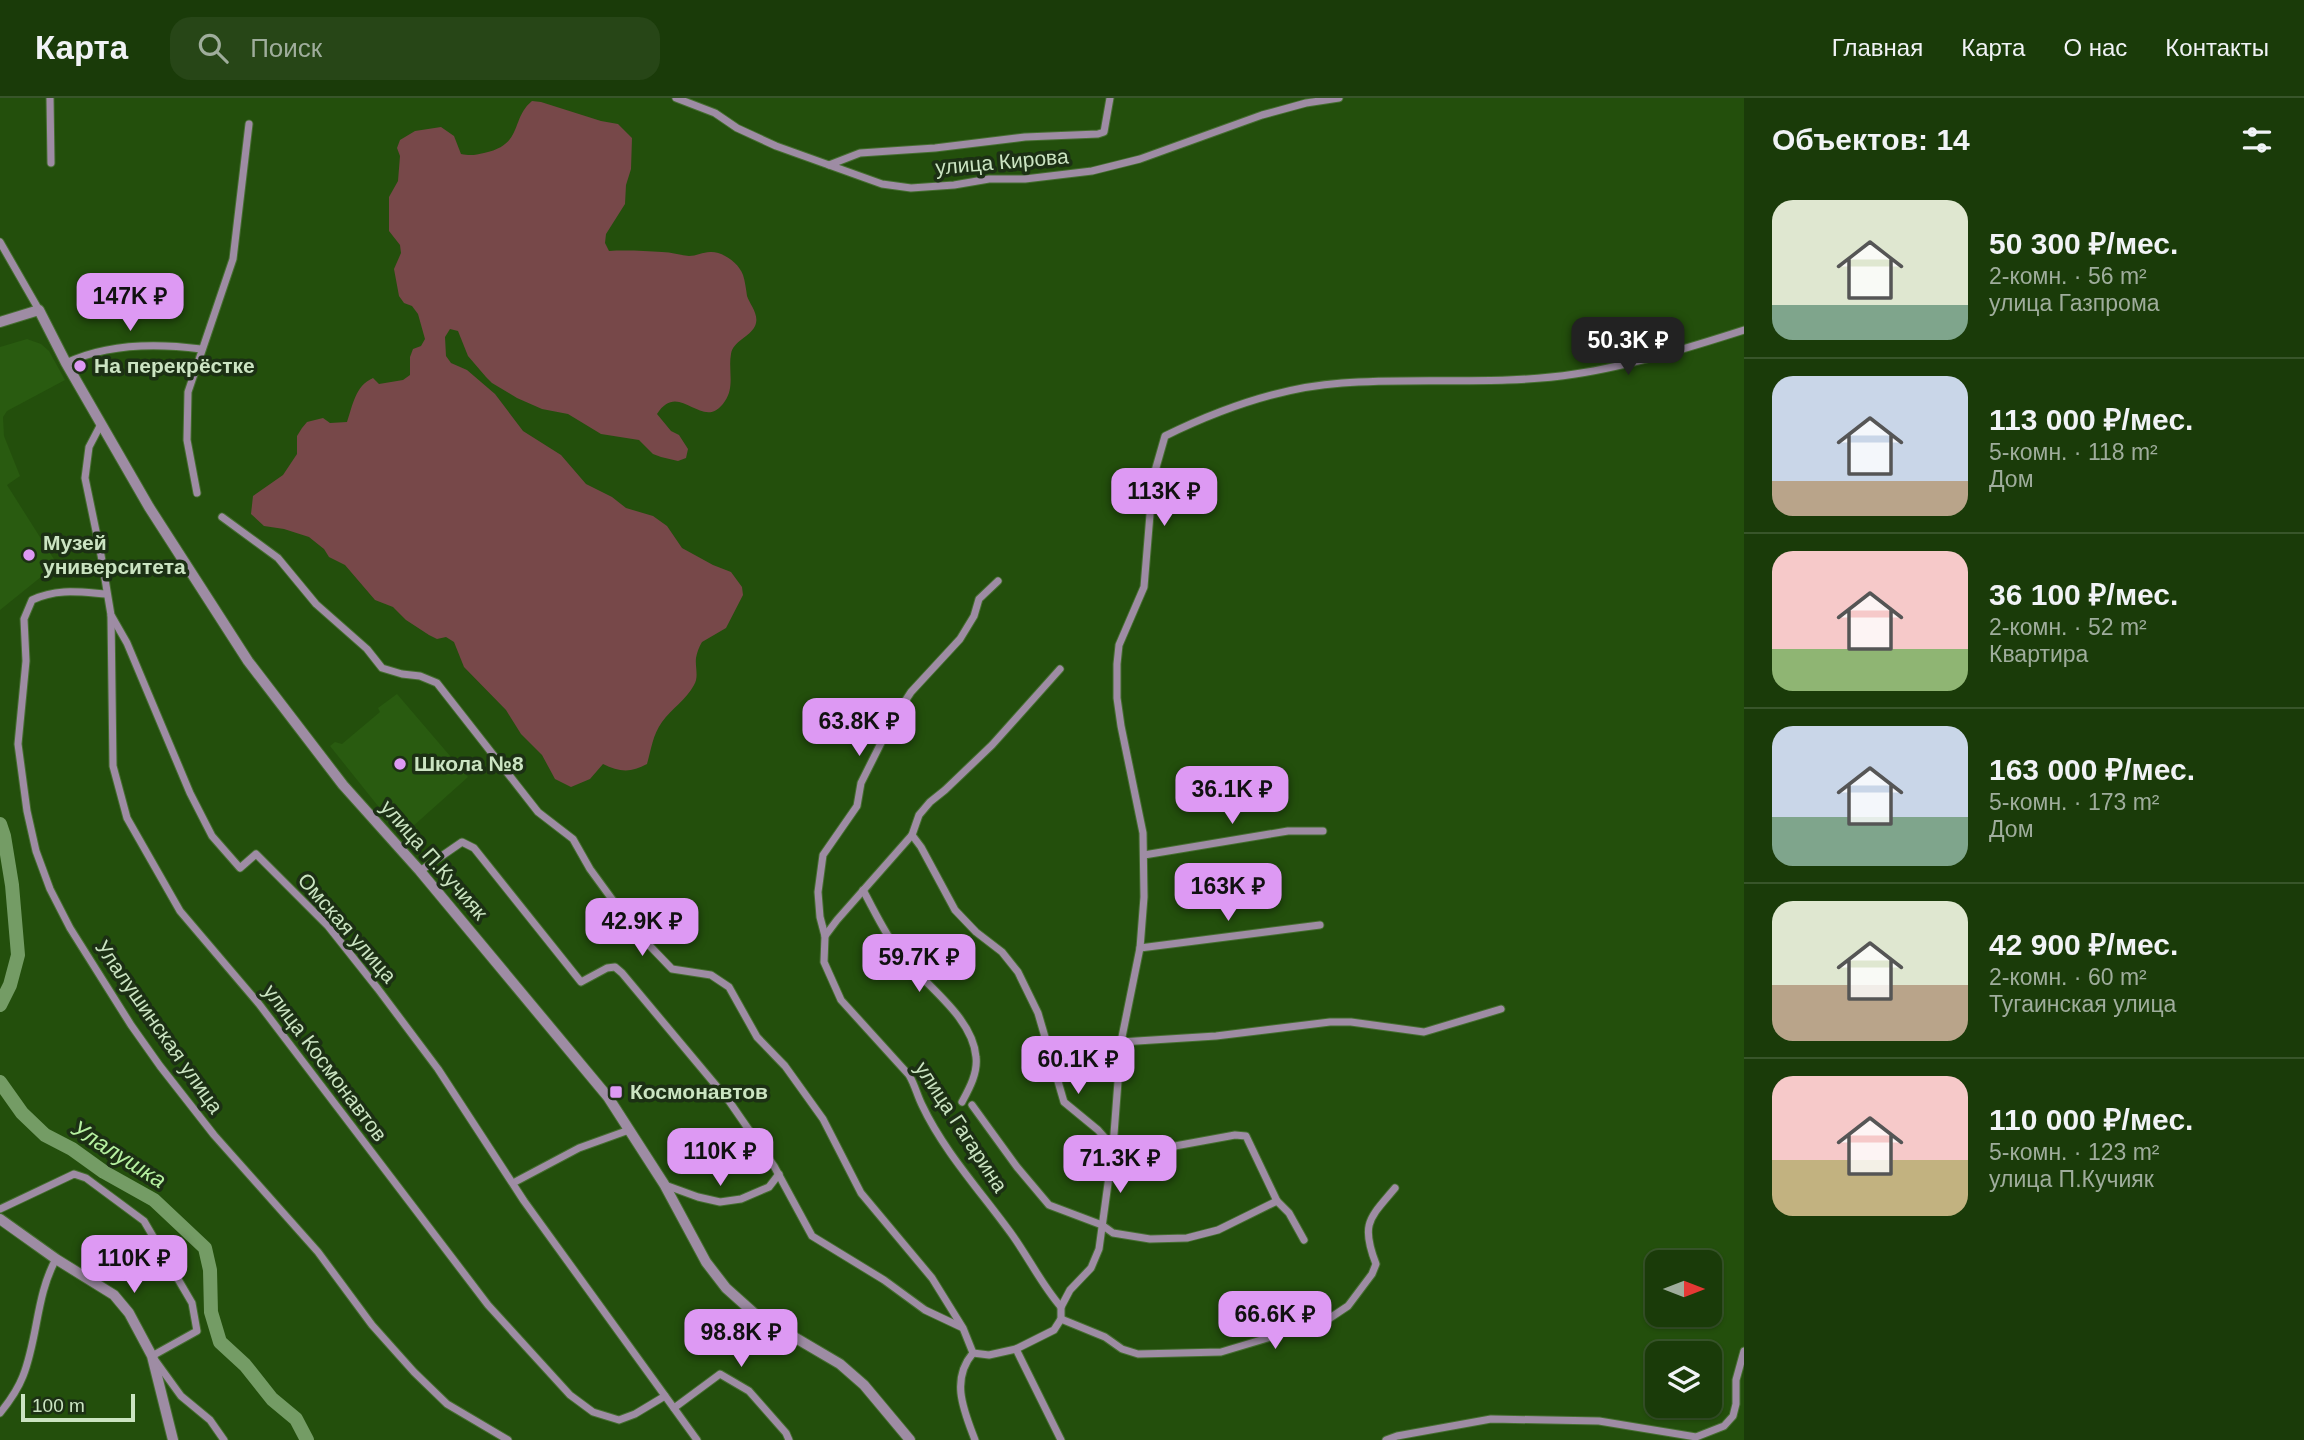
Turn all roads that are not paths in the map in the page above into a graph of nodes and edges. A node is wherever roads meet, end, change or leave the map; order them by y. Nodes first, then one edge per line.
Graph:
1 (50, 98) edge
2 (676, 98) edge
3 (1110, 98) edge
4 (1339, 98) edge
5 (249, 124) dead end
6 (51, 163) dead end
7 (829, 165) junction
8 (0, 242) edge
9 (39, 310) junction
10 (0, 322) edge
11 (1744, 330) edge
12 (201, 349) junction
13 (66, 363) junction
14 (101, 424) junction
15 (197, 493) dead end
16 (222, 517) dead end
17 (999, 581) dead end
18 (106, 594) junction
19 (111, 615) junction
20 (1060, 669) dead end
21 (1323, 831) dead end
22 (912, 835) junction
23 (1144, 855) junction
24 (420, 871) junction
25 (863, 890) junction
26 (1320, 925) dead end
27 (825, 936) junction
28 (1140, 948) junction
29 (1501, 1009) dead end
30 (1121, 1042) junction
31 (962, 1102) dead end
32 (972, 1105) dead end
33 (629, 1130) junction
34 (1113, 1147) junction
35 (779, 1174) junction
36 (513, 1183) junction
37 (664, 1184) junction
38 (1395, 1188) dead end
39 (1277, 1201) junction
40 (0, 1209) edge
41 (0, 1219) edge
42 (1102, 1225) junction
43 (1304, 1240) dead end
44 (56, 1259) junction
45 (1061, 1307) junction
46 (1061, 1319) junction
47 (963, 1328) junction
48 (1016, 1349) junction
49 (1744, 1352) edge
50 (973, 1353) junction
51 (152, 1356) junction
52 (665, 1396) junction
53 (674, 1408) junction
54 (0, 1413) edge
55 (1698, 1439) edge
56 (173, 1440) edge
57 (224, 1440) edge
58 (508, 1440) edge
59 (697, 1440) edge
60 (789, 1440) edge
61 (910, 1440) edge
62 (975, 1440) edge
63 (1061, 1440) edge
64 (1387, 1440) edge

1 - 6 street
2 - 7 street, улица Кирова
3 - 7 street
4 - 7 street, улица Кирова
5 - 12 street
8 - 9 street, улица П.Кучияк
9 - 10 street
9 - 13 street, улица П.Кучияк
11 - 23 street
12 - 13 street
12 - 15 street
13 - 14 street, улица П.Кучияк
14 - 18 street, Омская улица
14 - 24 street, улица П.Кучияк
16 - 47 street
17 - 27 street, улица Гагарина
18 - 19 street, Омская улица
18 - 58 street, Улалушинская улица
19 - 36 street, Омская улица
19 - 52 street, улица Космонавтов
20 - 22 street
21 - 23 street
22 - 25 street
22 - 34 street
23 - 28 street
24 - 33 street, улица П.Кучияк
24 - 35 street
25 - 27 street
25 - 31 street
26 - 28 street
27 - 45 street, улица Гагарина
28 - 30 street
29 - 30 street
30 - 34 street
32 - 42 street
33 - 36 street
33 - 37 street, улица П.Кучияк
34 - 39 street
34 - 42 street
35 - 37 street
35 - 47 street
36 - 52 street, Омская улица
37 - 61 street, улица П.Кучияк
38 - 46 street
39 - 42 street
39 - 43 street
40 - 51 street
41 - 44 street
42 - 45 street
44 - 51 street
44 - 54 street
45 - 46 street
46 - 48 street
47 - 50 street
48 - 50 street
48 - 63 street
49 - 55 street
50 - 62 street
51 - 56 street
51 - 57 street
52 - 53 street, Омская улица
53 - 59 street, Омская улица
53 - 60 street
55 - 64 street

